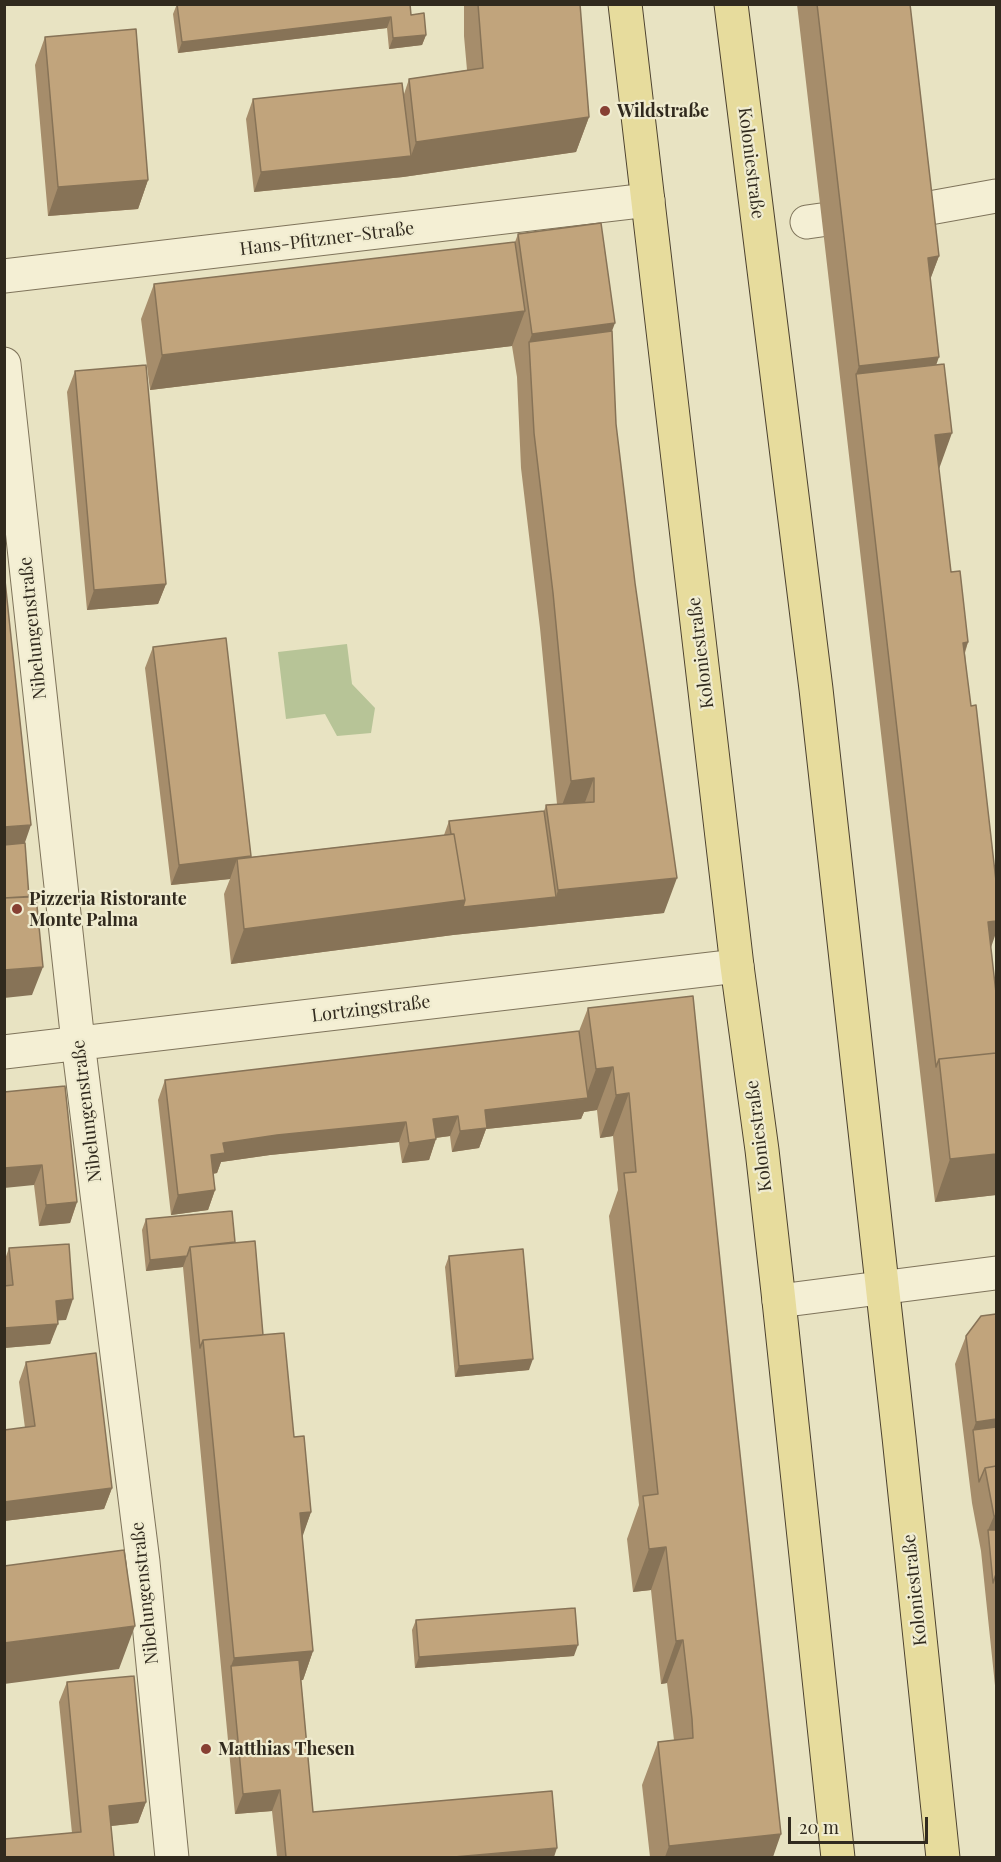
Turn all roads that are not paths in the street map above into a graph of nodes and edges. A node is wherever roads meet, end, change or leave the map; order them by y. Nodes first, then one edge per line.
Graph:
1 (625, 4) edge
2 (731, 4) edge
3 (996, 196) edge
4 (648, 200) junction
5 (914, 211) edge
6 (4, 276) edge
7 (4, 364) edge
8 (737, 966) junction
9 (78, 1042) junction
10 (4, 1052) edge
11 (996, 1273) edge
12 (882, 1288) junction
13 (779, 1302) junction
14 (172, 1857) edge
15 (838, 1857) edge
16 (943, 1857) edge

1 - 4 main road, Koloniestraße
2 - 12 main road, Koloniestraße
3 - 5 street
4 - 6 street, Hans-Pfitzner-Straße
4 - 8 main road, Koloniestraße
7 - 9 street, Nibelungenstraße
8 - 9 street, Lortzingstraße
8 - 13 main road, Koloniestraße
9 - 10 street, Lortzingstraße
9 - 14 street, Nibelungenstraße
11 - 12 street
12 - 13 street
12 - 16 main road, Koloniestraße
13 - 15 main road, Koloniestraße

